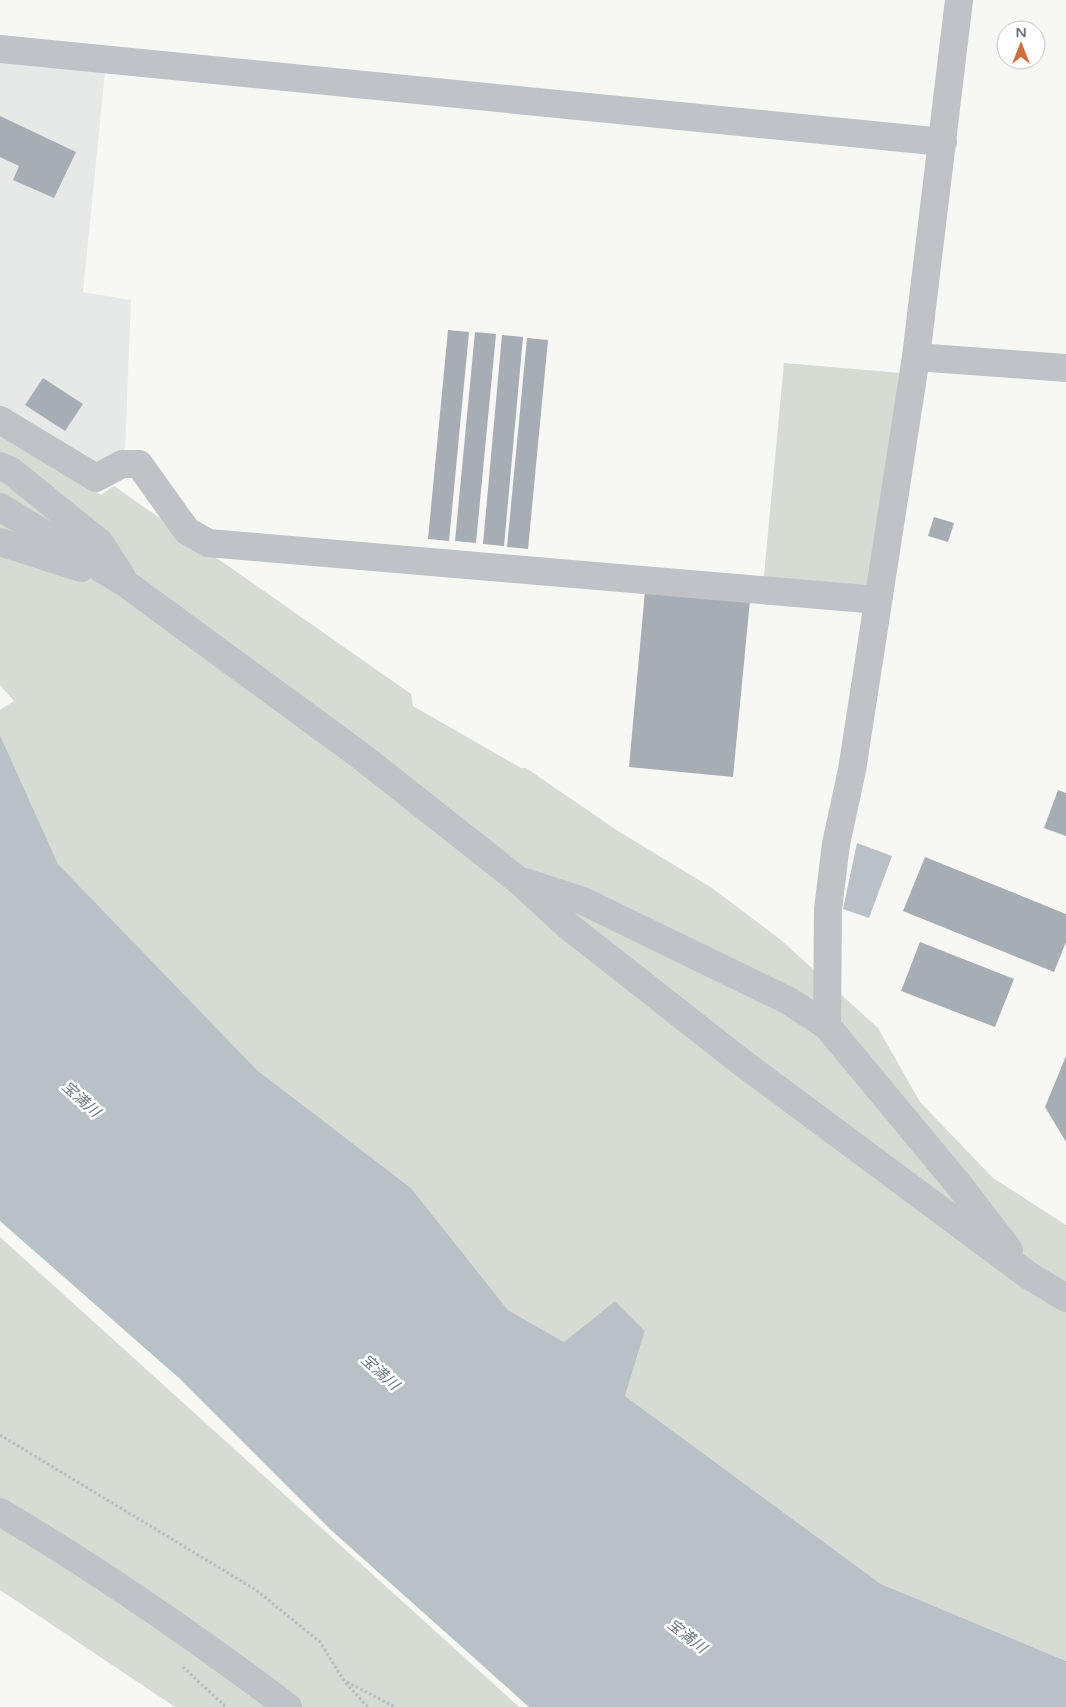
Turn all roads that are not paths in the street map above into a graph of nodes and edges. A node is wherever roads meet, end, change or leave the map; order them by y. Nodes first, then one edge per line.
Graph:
1 (959, 0) edge
2 (0, 49) edge
3 (943, 142) junction
4 (916, 356) junction
5 (1066, 368) edge
6 (0, 420) edge
7 (0, 466) edge
8 (0, 507) edge
9 (0, 542) edge
10 (125, 583) junction
11 (878, 600) junction
12 (518, 880) junction
13 (827, 1026) junction
14 (1028, 1275) junction
15 (1066, 1298) edge
16 (0, 1512) edge
17 (288, 1707) edge

1 - 3 street
2 - 3 street
3 - 4 street
4 - 5 street
4 - 11 street
6 - 11 street
7 - 10 street
8 - 10 street
9 - 10 street
10 - 12 street
11 - 13 street
12 - 13 street
12 - 14 street
13 - 14 street
14 - 15 street
16 - 17 street

